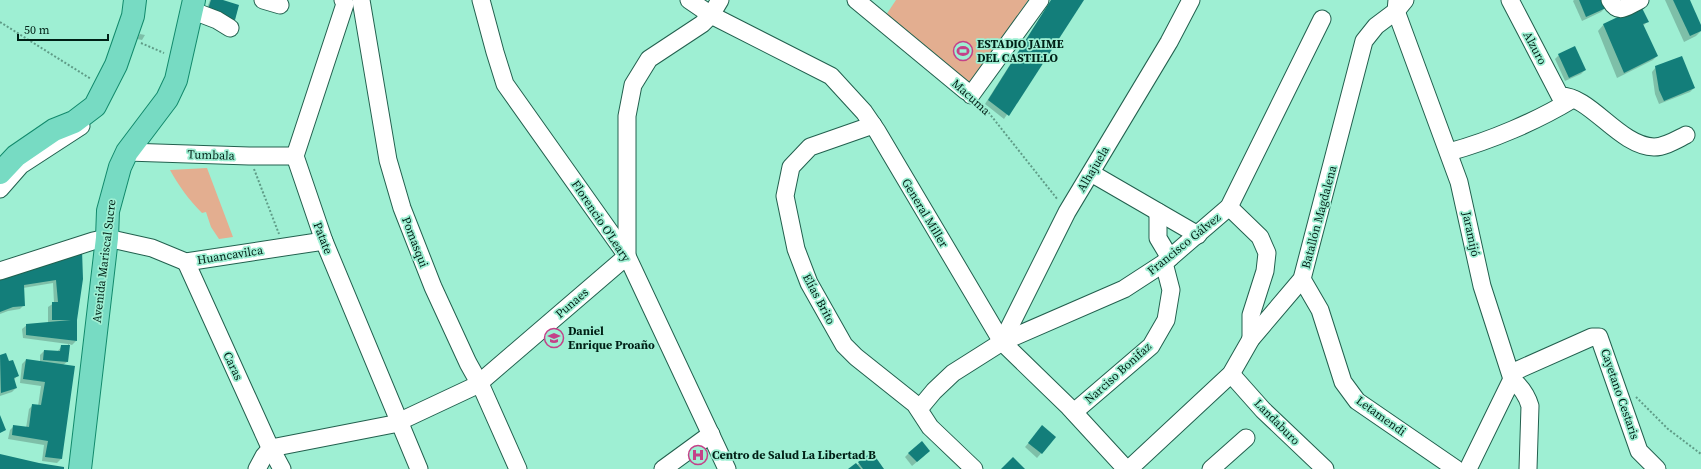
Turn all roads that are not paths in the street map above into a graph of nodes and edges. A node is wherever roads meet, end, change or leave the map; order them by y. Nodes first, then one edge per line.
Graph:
1 (135, 0) edge
2 (145, 0) edge
3 (263, 0) edge
4 (481, 0) edge
5 (689, 0) edge
6 (720, 0) edge
7 (856, 0) edge
8 (1040, 0) edge
9 (1191, 0) edge
10 (1510, 0) edge
11 (1610, 0) edge
12 (1640, 0) edge
13 (352, 1) edge
14 (191, 3) edge
15 (1399, 4) edge
16 (280, 5) dead end
17 (711, 15) junction
18 (1322, 19) dead end
19 (230, 28) dead end
20 (1566, 97) junction
21 (873, 125) junction
22 (1686, 135) dead end
23 (127, 152) junction
24 (1449, 152) junction
25 (296, 156) junction
26 (0, 173) edge
27 (1090, 173) junction
28 (0, 189) edge
29 (1229, 207) junction
30 (1158, 212) junction
31 (1198, 234) junction
32 (103, 239) junction
33 (324, 241) junction
34 (627, 256) junction
35 (1167, 261) junction
36 (186, 262) junction
37 (0, 271) edge
38 (1302, 279) junction
39 (1251, 339) junction
40 (1002, 342) junction
41 (1231, 374) junction
42 (1511, 376) junction
43 (479, 382) junction
44 (919, 409) junction
45 (1074, 412) junction
46 (401, 422) junction
47 (711, 434) junction
48 (1246, 438) dead end
49 (271, 448) junction
50 (73, 469) edge
51 (80, 469) edge
52 (257, 469) edge
53 (282, 469) edge
54 (419, 469) edge
55 (518, 469) edge
56 (663, 469) edge
57 (727, 469) edge
58 (974, 469) edge
59 (1128, 469) edge
60 (1211, 469) edge
61 (1325, 469) edge
62 (1456, 469) edge
63 (1468, 469) edge
64 (1528, 469) edge
65 (1657, 469) edge

1 - 26 main road
2 - 28 street
3 - 16 street
4 - 34 street, Florencio O'Leary
5 - 17 street, General Miller
6 - 17 street
7 - 8 street, Macuma
9 - 27 street, Alhajuela
10 - 20 street, Alzuro
11 - 12 street
13 - 25 street
13 - 43 street, Pomasqui
14 - 19 street
14 - 23 main road, Avenida Mariscal Sucre
14 - 32 street
15 - 24 street, Jaramijó
15 - 38 street, Batallón Magdalena
17 - 21 street, General Miller
17 - 34 street
18 - 29 street, Francisco Gálvez
20 - 22 street
20 - 24 street
21 - 40 street, General Miller
21 - 44 street, Elías Brito
23 - 25 street, Tumbala
23 - 32 main road, Avenida Mariscal Sucre
24 - 42 street, Jaramijó
25 - 33 street, Patate
27 - 30 street
27 - 40 street, Alhajuela
29 - 31 street, Francisco Gálvez
29 - 39 street
30 - 31 street
30 - 35 street, Narciso Bonifaz
31 - 35 street, Francisco Gálvez
32 - 36 street, Huancavilca
32 - 37 street
32 - 50 street
32 - 51 main road, Avenida Mariscal Sucre
33 - 36 street, Huancavilca
33 - 46 street, Patate
34 - 43 street, Punaes
34 - 47 street, Florencio O'Leary
35 - 40 street, Francisco Gálvez
35 - 45 street, Narciso Bonifaz
36 - 49 street, Caras
38 - 39 street, Batallón Magdalena
38 - 62 street, Letamendi
39 - 41 street, Batallón Magdalena
40 - 44 street, Francisco Gálvez
40 - 45 street, General Miller
41 - 59 street, Batallón Magdalena
41 - 61 street, Landaburo
42 - 63 street
42 - 64 street, Jaramijó
42 - 65 street, Cayetano Cestaris
43 - 46 street, Punaes
43 - 55 street, Pomasqui
44 - 58 street, Elías Brito
45 - 59 street, General Miller
46 - 49 street, Punaes
46 - 54 street, Patate
47 - 56 street
47 - 57 street, Florencio O'Leary
48 - 60 street
49 - 52 street
49 - 53 street, Caras

